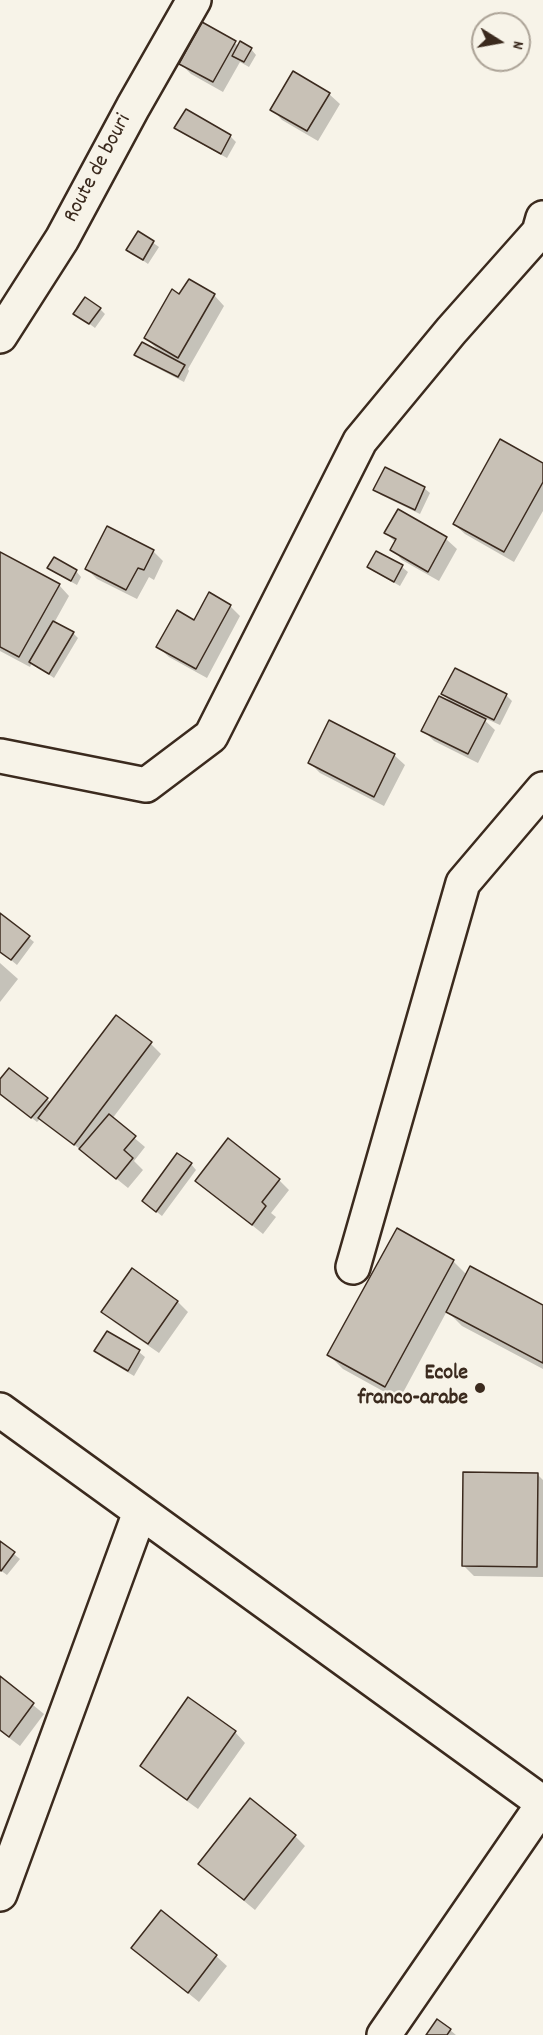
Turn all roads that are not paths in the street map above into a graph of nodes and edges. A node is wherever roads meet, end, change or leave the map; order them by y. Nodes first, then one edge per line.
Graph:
1 (194, 0) edge
2 (543, 218) edge
3 (0, 336) edge
4 (0, 756) edge
5 (543, 789) edge
6 (353, 1267) dead end
7 (0, 1410) edge
8 (140, 1512) junction
9 (543, 1804) edge
10 (1, 1886) edge
11 (384, 2035) edge

1 - 3 street, Route de bouri
2 - 4 street
5 - 6 street
7 - 8 street
8 - 9 street
8 - 10 street
9 - 11 street

